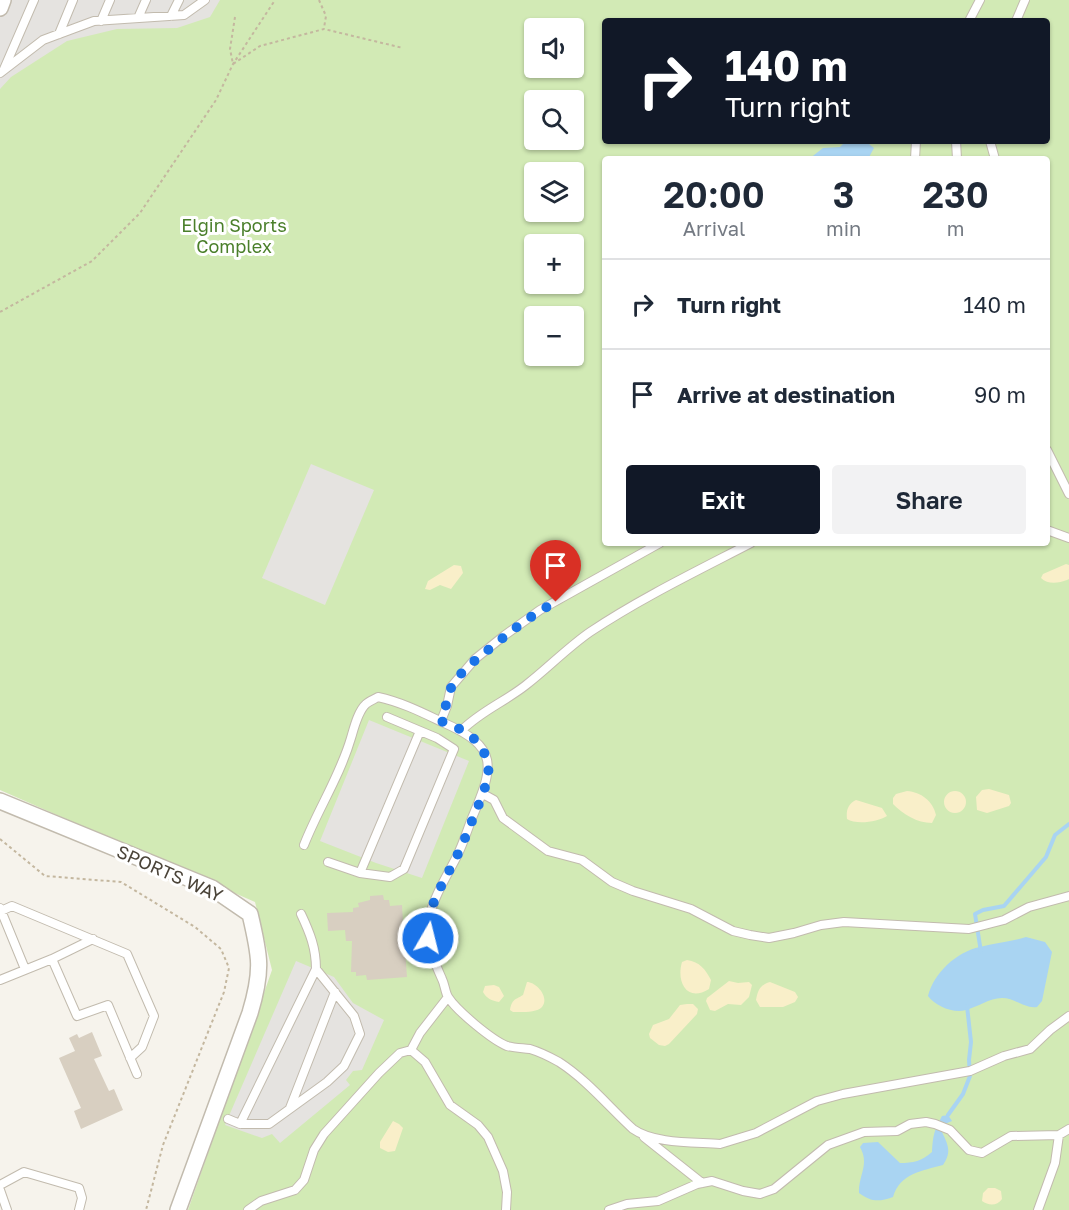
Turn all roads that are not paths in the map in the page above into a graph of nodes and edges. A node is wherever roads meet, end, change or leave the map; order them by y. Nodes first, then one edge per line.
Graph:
1 (3, 0) edge
2 (34, 0) edge
3 (73, 0) edge
4 (110, 0) edge
5 (146, 0) edge
6 (179, 0) edge
7 (205, 0) edge
8 (980, 0) edge
9 (1025, 0) edge
10 (0, 8) edge
11 (171, 16) junction
12 (138, 18) junction
13 (971, 18) edge
14 (1017, 18) edge
15 (101, 21) junction
16 (59, 34) junction
17 (2, 72) edge
18 (1050, 456) edge
19 (1069, 494) edge
20 (1050, 531) edge
21 (1069, 538) edge
22 (655, 546) edge
23 (745, 546) edge
24 (387, 717) dead end
25 (441, 721) junction
26 (420, 730) junction
27 (462, 730) junction
28 (483, 794) junction
29 (0, 801) edge
30 (304, 846) dead end
31 (328, 862) dead end
32 (360, 873) junction
33 (1069, 896) edge
34 (1, 909) edge
35 (301, 914) dead end
36 (93, 939) junction
37 (52, 959) junction
38 (25, 969) junction
39 (316, 969) junction
40 (0, 980) edge
41 (335, 992) junction
42 (448, 997) junction
43 (1069, 1016) edge
44 (411, 1050) junction
45 (130, 1058) junction
46 (137, 1074) dead end
47 (290, 1109) junction
48 (228, 1119) dead end
49 (240, 1124) junction
50 (1069, 1129) edge
51 (640, 1134) junction
52 (1059, 1135) junction
53 (702, 1183) junction
54 (0, 1185) edge
55 (0, 1190) edge
56 (8, 1210) edge
57 (79, 1210) edge
58 (178, 1210) edge
59 (248, 1210) edge
60 (506, 1210) edge
61 (609, 1210) edge
62 (1038, 1210) edge

1 - 10 street
2 - 17 lane
3 - 16 lane
4 - 15 lane
5 - 12 lane
6 - 11 lane
7 - 11 lane
8 - 13 lane
9 - 14 lane
11 - 12 lane
12 - 15 lane
15 - 16 lane
16 - 17 lane
18 - 19 lane
20 - 21 lane
22 - 25 lane
23 - 27 lane
24 - 26 lane
25 - 27 lane
25 - 30 lane
26 - 32 lane
26 - 32 lane
27 - 28 lane
28 - 33 lane
28 - 42 lane
29 - 58 street, SPORTS WAY
31 - 32 lane
34 - 36 lane
34 - 38 lane
35 - 39 lane
36 - 37 lane
36 - 45 lane
37 - 38 lane
37 - 45 lane
38 - 40 lane
39 - 41 lane
39 - 49 lane
41 - 47 lane
41 - 47 lane
42 - 44 lane
42 - 51 lane
43 - 51 lane
44 - 59 lane
44 - 60 lane
45 - 46 lane
47 - 49 lane
48 - 49 lane
50 - 52 lane
51 - 53 lane
52 - 53 lane
52 - 62 lane
53 - 61 lane
54 - 57 lane
55 - 56 lane

